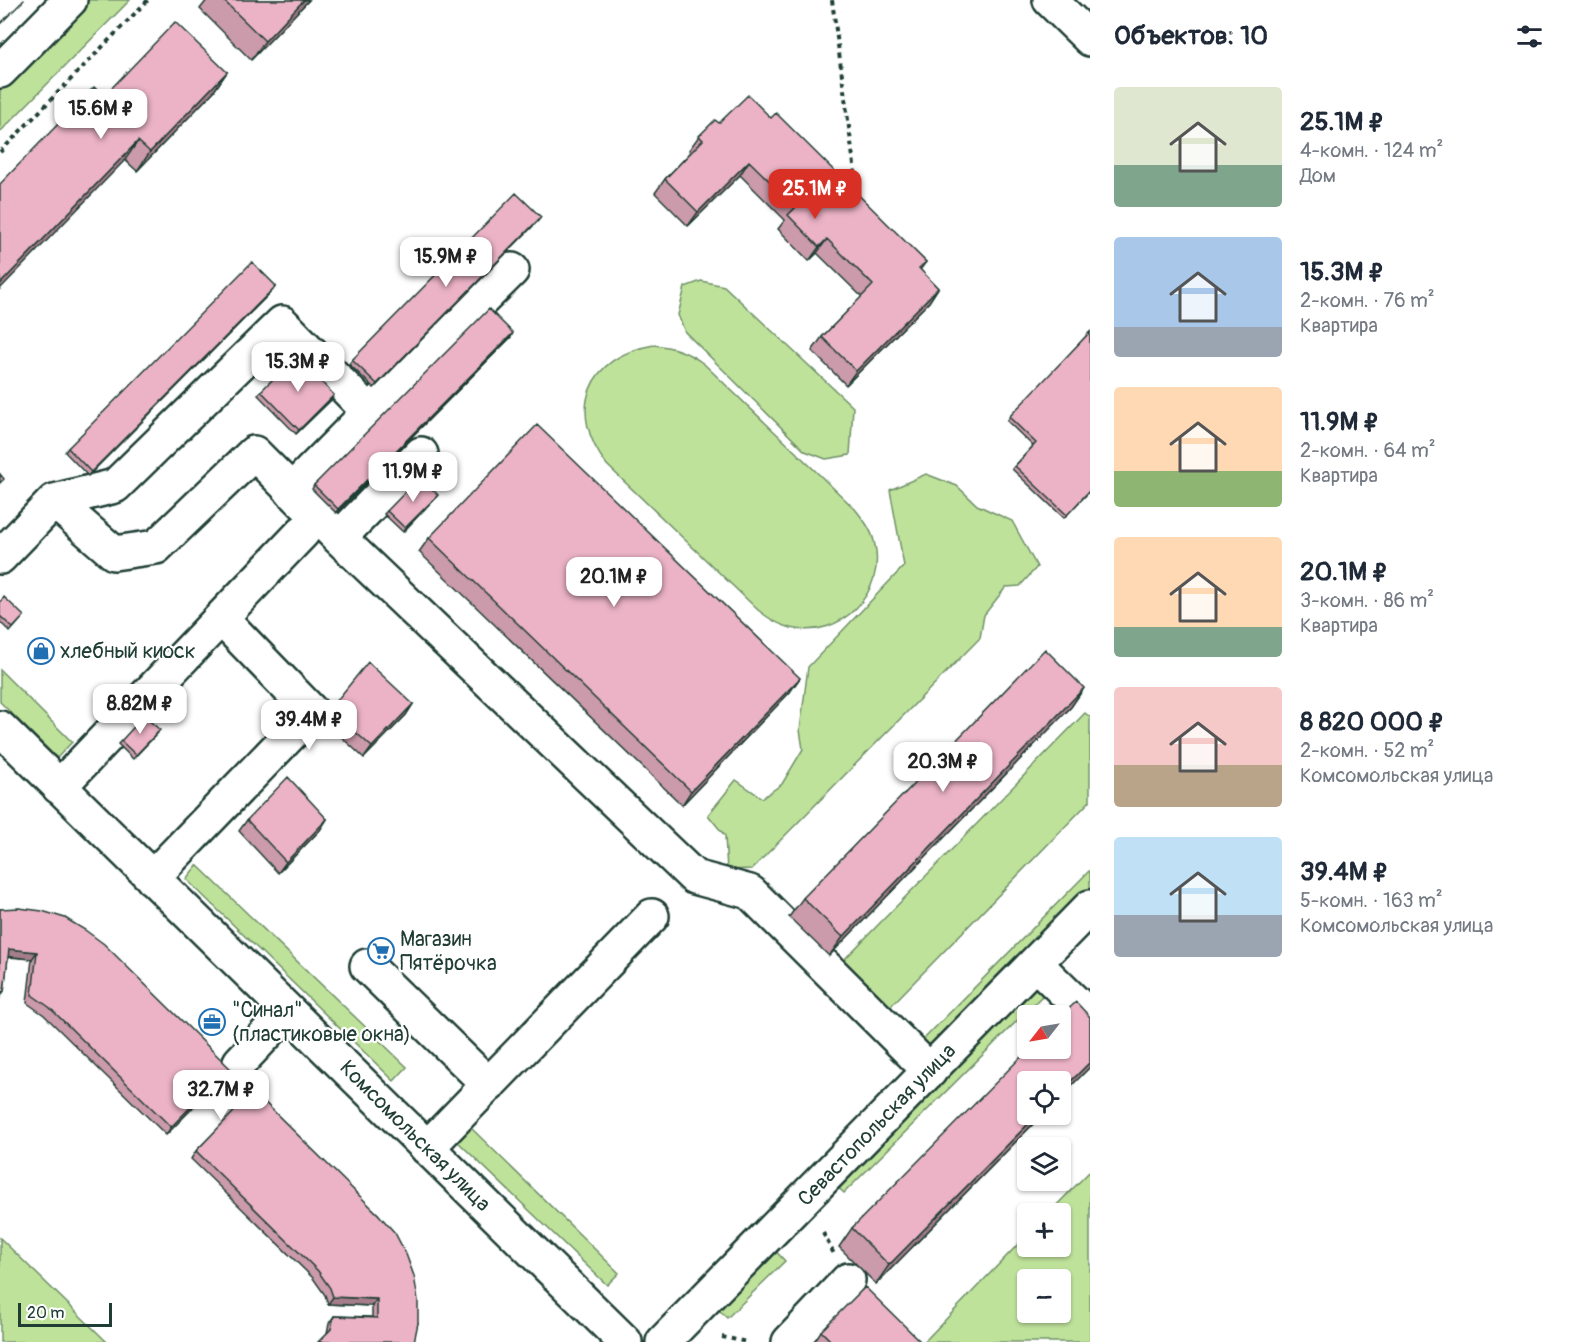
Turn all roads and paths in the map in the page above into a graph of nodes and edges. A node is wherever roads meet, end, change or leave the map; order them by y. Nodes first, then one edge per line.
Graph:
1 (70, 0) edge
2 (148, 0) edge
3 (832, 0) edge
4 (1050, 0) edge
5 (1090, 39) edge
6 (0, 72) edge
7 (0, 152) edge
8 (856, 180) dead end
9 (512, 270) dead end
10 (369, 412) junction
11 (421, 454) dead end
12 (291, 492) junction
13 (54, 501) junction
14 (303, 532) dead end
15 (339, 538) junction
16 (0, 557) edge
17 (221, 618) junction
18 (0, 728) edge
19 (59, 787) junction
20 (152, 878) junction
21 (1090, 907) edge
22 (652, 916) dead end
23 (1035, 963) junction
24 (367, 966) dead end
25 (288, 1011) junction
26 (1090, 1017) edge
27 (240, 1062) dead end
28 (930, 1071) junction
29 (489, 1084) junction
30 (427, 1148) junction
31 (848, 1280) dead end
32 (722, 1337) dead end
33 (625, 1342) edge
34 (663, 1342) edge
35 (747, 1342) edge
36 (789, 1342) edge

1 - 6 street
2 - 7 path
3 - 8 path
4 - 5 street
9 - 10 street
10 - 12 street
10 - 13 street
11 - 15 street
12 - 13 street
12 - 15 street
13 - 16 street
14 - 17 street
15 - 28 street
17 - 19 street
17 - 20 street
18 - 19 street, Комсомольская улица
19 - 20 street, Комсомольская улица
20 - 25 street, Комсомольская улица
21 - 23 street, Севастопольская улица
22 - 29 street
23 - 26 street
23 - 28 street, Севастопольская улица
24 - 29 street
25 - 27 street
25 - 30 street, Комсомольская улица
28 - 34 street, Севастопольская улица
29 - 30 street
30 - 33 street, Комсомольская улица
31 - 36 street
32 - 35 path

